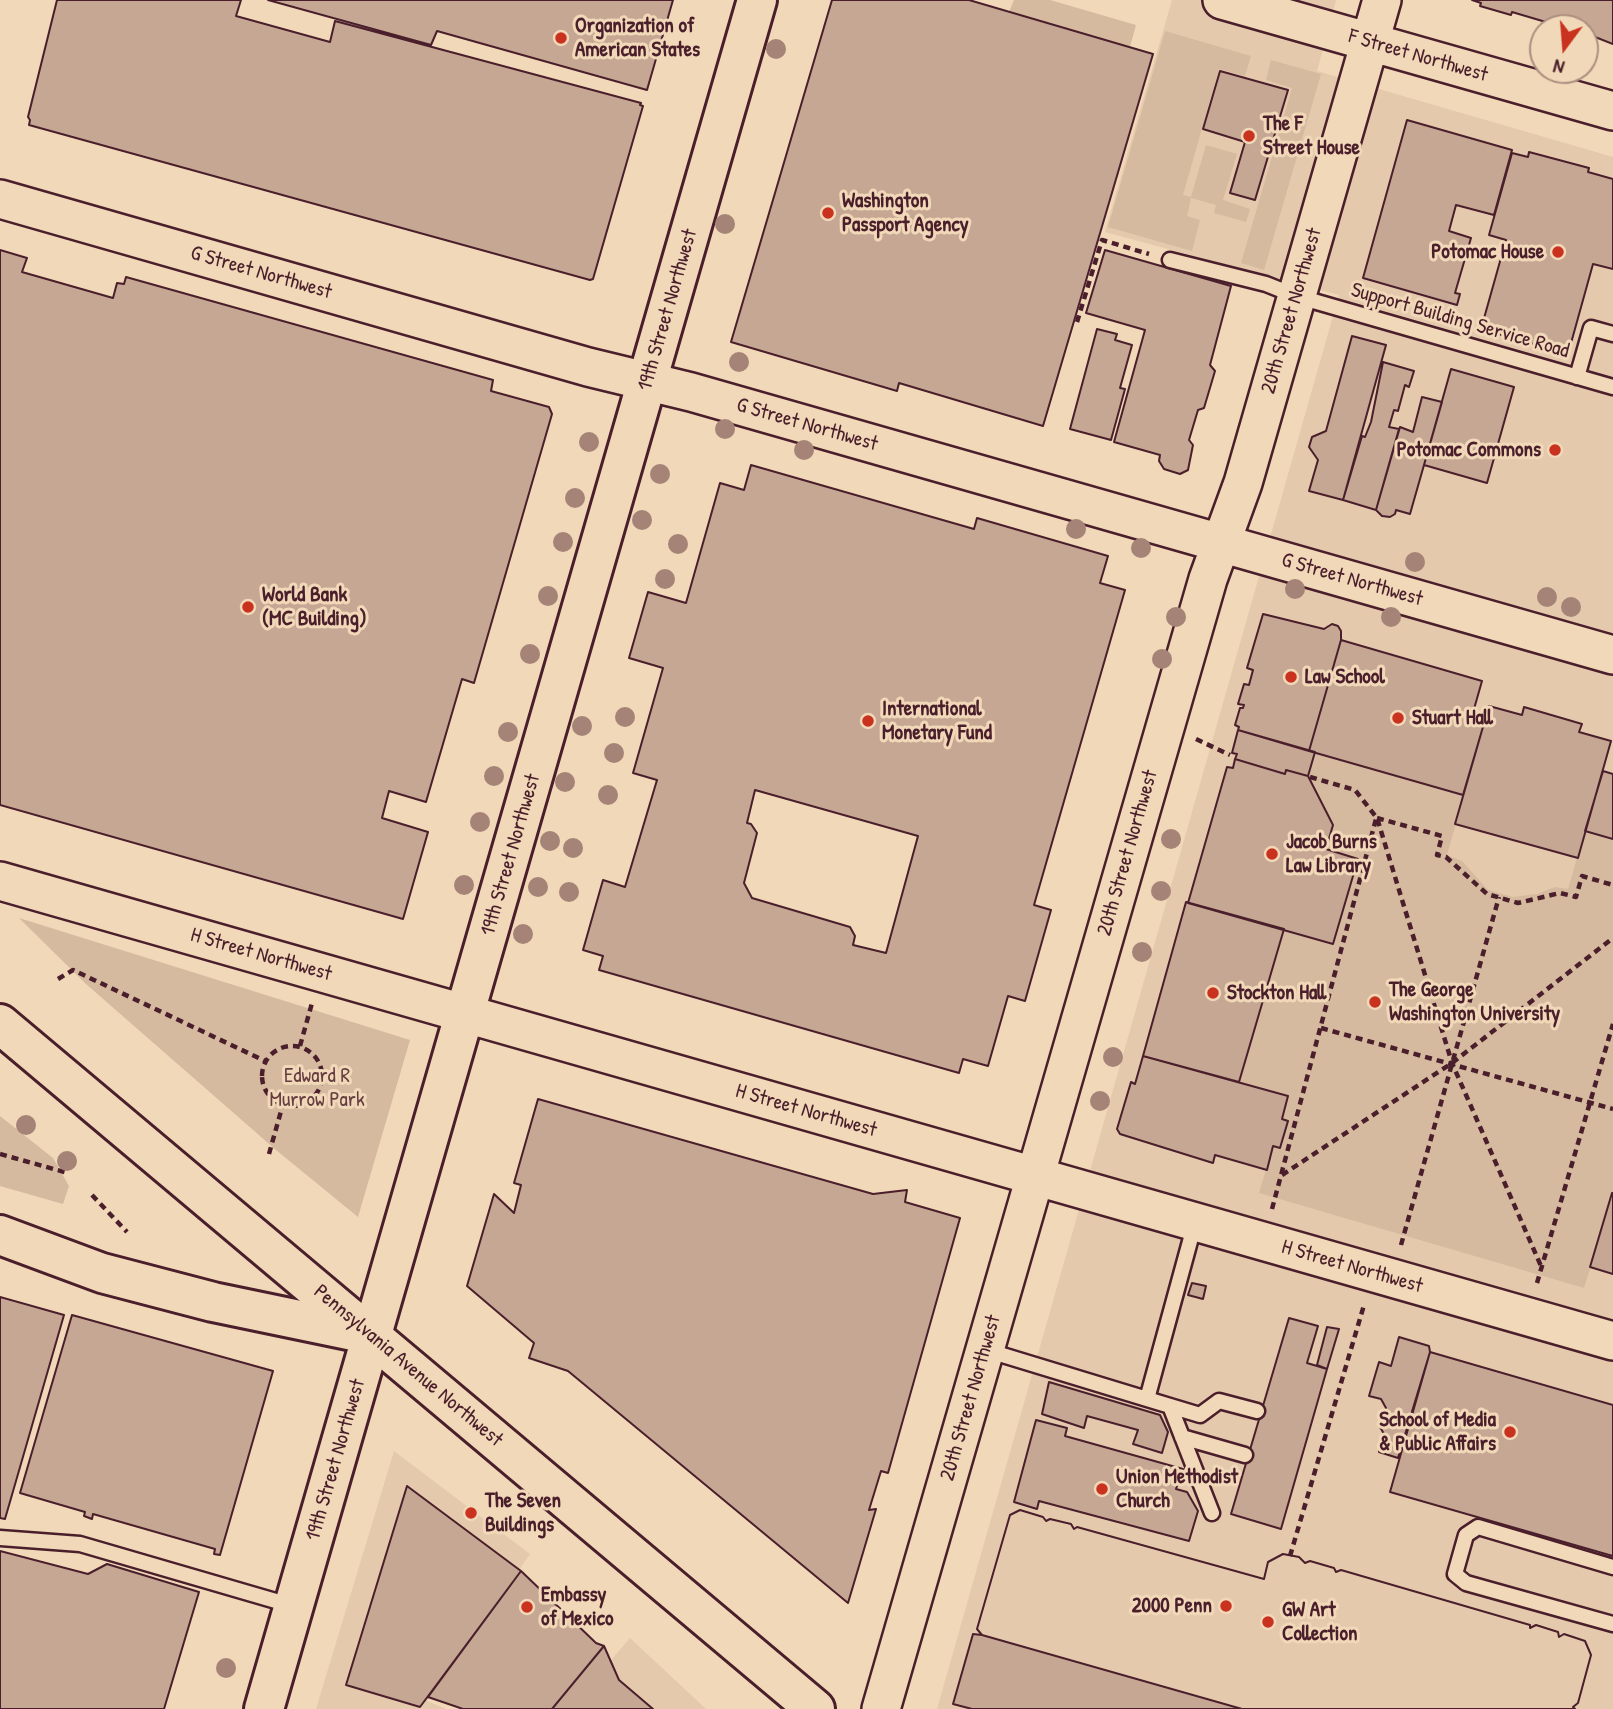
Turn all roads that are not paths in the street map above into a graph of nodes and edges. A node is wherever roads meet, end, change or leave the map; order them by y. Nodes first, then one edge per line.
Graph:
1 (757, 0) edge
2 (1222, 0) edge
3 (1382, 0) edge
4 (1370, 42) junction
5 (1613, 111) edge
6 (0, 199) edge
7 (1170, 260) dead end
8 (1296, 296) junction
9 (1613, 334) edge
10 (1577, 377) junction
11 (648, 381) junction
12 (1613, 387) edge
13 (1221, 543) junction
14 (1613, 655) edge
15 (0, 881) edge
16 (466, 1013) junction
17 (0, 1024) edge
18 (1035, 1177) junction
19 (1195, 1222) junction
20 (0, 1235) edge
21 (372, 1335) junction
22 (1613, 1341) edge
23 (985, 1350) junction
24 (1147, 1399) junction
25 (1170, 1406) junction
26 (1257, 1411) dead end
27 (1182, 1437) junction
28 (1245, 1455) dead end
29 (1212, 1513) dead end
30 (0, 1538) edge
31 (1613, 1567) edge
32 (294, 1607) junction
33 (1613, 1624) edge
34 (264, 1709) edge
35 (815, 1709) edge
36 (881, 1709) edge

1 - 11 main road, 19th Street Northwest
2 - 4 street, F Street Northwest
3 - 4 street, 20th Street Northwest
4 - 5 street, F Street Northwest
4 - 8 street, 20th Street Northwest
6 - 11 street, G Street Northwest
7 - 8 lane, Support Building Service Road
8 - 10 lane, Support Building Service Road
8 - 13 street, 20th Street Northwest
9 - 10 lane
10 - 12 lane, Support Building Service Road
11 - 13 street, G Street Northwest
11 - 16 main road, 19th Street Northwest
13 - 14 street, G Street Northwest
13 - 18 street, 20th Street Northwest
15 - 16 street, H Street Northwest
16 - 18 street, H Street Northwest
16 - 21 main road, 19th Street Northwest
17 - 21 main road, Pennsylvania Avenue Northwest
18 - 19 street, H Street Northwest
18 - 23 street, 20th Street Northwest
19 - 22 street, H Street Northwest
19 - 24 lane
20 - 21 main road
21 - 32 main road, 19th Street Northwest
21 - 35 main road, Pennsylvania Avenue Northwest
23 - 24 lane
23 - 36 street, 20th Street Northwest
24 - 25 lane
25 - 26 lane
25 - 27 lane
27 - 28 lane
27 - 29 lane
30 - 32 lane
31 - 33 lane
32 - 34 main road, 19th Street Northwest

